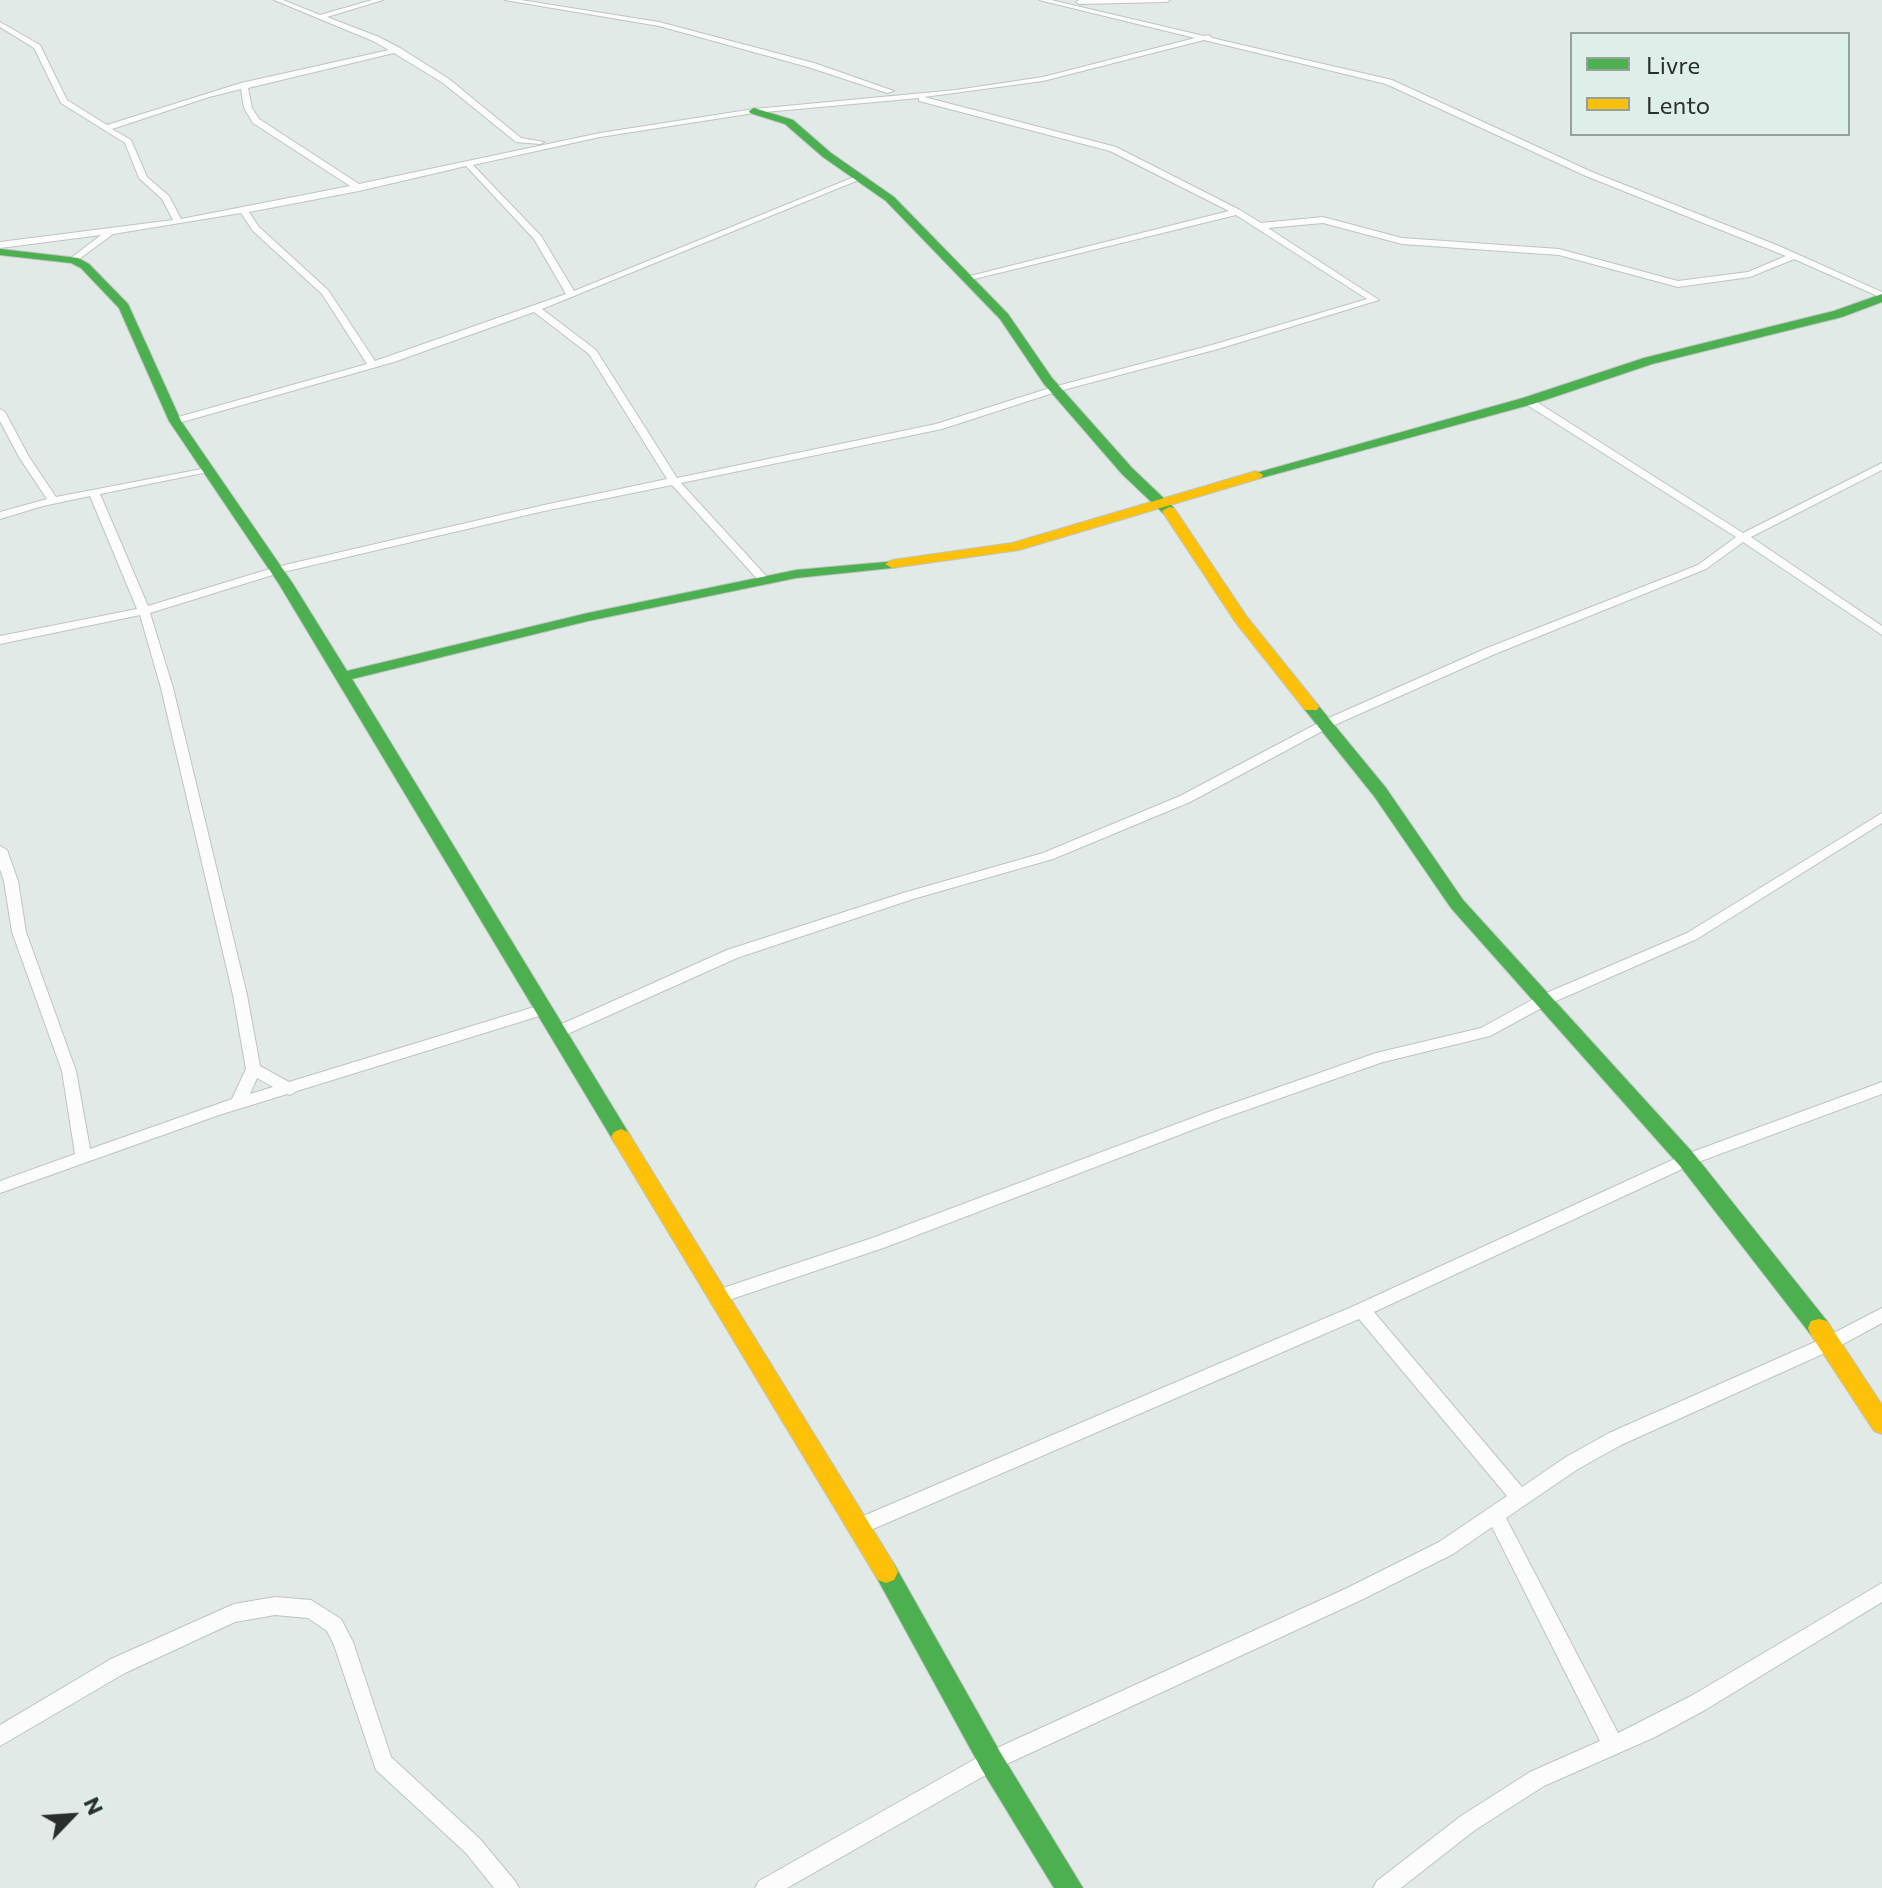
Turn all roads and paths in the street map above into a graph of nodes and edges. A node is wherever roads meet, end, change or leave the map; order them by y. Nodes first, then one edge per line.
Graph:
1 (277, 0) edge
2 (380, 0) edge
3 (508, 0) edge
4 (1042, 0) edge
5 (1167, 0) edge
6 (1054, 3) junction
7 (323, 16) junction
8 (0, 24) edge
9 (1188, 36) junction
10 (397, 50) junction
11 (244, 85) junction
12 (907, 95) junction
13 (754, 111) joint
14 (792, 114) junction
15 (106, 128) junction
16 (519, 140) junction
17 (550, 144) junction
18 (508, 153) junction
19 (468, 164) junction
20 (862, 177) junction
21 (359, 188) junction
22 (243, 210) junction
23 (1237, 212) junction
24 (178, 222) junction
25 (1260, 226) junction
26 (113, 232) junction
27 (0, 245) edge
28 (0, 252) edge
29 (1794, 256) junction
30 (74, 260) junction
31 (969, 279) junction
32 (571, 294) junction
33 (1881, 294) edge
34 (535, 308) junction
35 (373, 365) junction
36 (1056, 389) junction
37 (1528, 401) junction
38 (0, 412) edge
39 (175, 421) junction
40 (1882, 466) edge
41 (208, 469) junction
42 (673, 480) junction
43 (94, 492) junction
44 (53, 500) junction
45 (1162, 501) junction
46 (0, 516) edge
47 (1743, 537) junction
48 (276, 570) junction
49 (764, 580) junction
50 (144, 611) junction
51 (1882, 631) edge
52 (0, 640) edge
53 (342, 677) junction
54 (1326, 724) junction
55 (1882, 817) edge
56 (0, 850) edge
57 (6, 890) edge
58 (1542, 1001) junction
59 (544, 1009) junction
60 (558, 1032) junction
61 (253, 1069) junction
62 (1882, 1088) edge
63 (290, 1089) junction
64 (238, 1103) junction
65 (83, 1156) junction
66 (1687, 1160) junction
67 (0, 1187) edge
68 (717, 1297) junction
69 (1362, 1310) junction
70 (1882, 1315) edge
71 (1830, 1343) junction
72 (1882, 1424) edge
73 (1520, 1498) junction
74 (1495, 1515) junction
75 (860, 1526) junction
76 (1882, 1592) edge
77 (0, 1736) edge
78 (1613, 1745) junction
79 (991, 1761) junction
80 (508, 1888) edge
81 (766, 1888) edge
82 (1069, 1888) edge
83 (1384, 1888) edge

1 - 7 street
2 - 7 street
3 - 12 street
4 - 6 street
5 - 6 street
6 - 9 street
7 - 10 street
8 - 15 street
9 - 12 street
9 - 29 street
10 - 11 street
10 - 16 street
11 - 15 street
11 - 21 street
12 - 14 street
12 - 23 street
13 - 14 street
13 - 17 street
14 - 20 street
15 - 24 street
16 - 17 street
16 - 18 street
17 - 18 street
18 - 19 street
19 - 21 street
19 - 32 street
20 - 31 street
20 - 32 street
21 - 22 street
22 - 24 street
22 - 35 street
23 - 25 street
23 - 31 street
24 - 26 street
25 - 29 street
25 - 36 street
26 - 27 street
26 - 30 street
28 - 30 street
29 - 33 street
30 - 39 street
31 - 36 street
32 - 34 street
33 - 37 street
34 - 35 street
34 - 42 street
35 - 39 street
36 - 42 street
36 - 45 street
37 - 45 street
37 - 47 street
38 - 44 street
39 - 41 street
40 - 47 street
41 - 43 street
41 - 48 street
42 - 48 street
42 - 49 street
43 - 44 street
43 - 50 street
44 - 46 street
45 - 49 street
45 - 54 street
47 - 51 street
47 - 54 street
48 - 50 street
48 - 53 street
49 - 53 street
50 - 52 street
50 - 61 street
53 - 59 street
54 - 58 street
54 - 60 street
55 - 58 street
56 - 57 street
57 - 65 street
58 - 66 street
58 - 68 street
59 - 60 street
59 - 63 street
60 - 68 street
61 - 63 street
61 - 64 street
62 - 66 street
63 - 64 street
64 - 65 street
65 - 67 street
66 - 69 street
66 - 71 street
68 - 75 street
69 - 73 street
69 - 75 street
70 - 71 street
71 - 72 street
71 - 73 street
73 - 74 street
74 - 78 street
74 - 79 street
75 - 79 street
76 - 78 street
77 - 80 street
78 - 83 street
79 - 81 street
79 - 82 street

